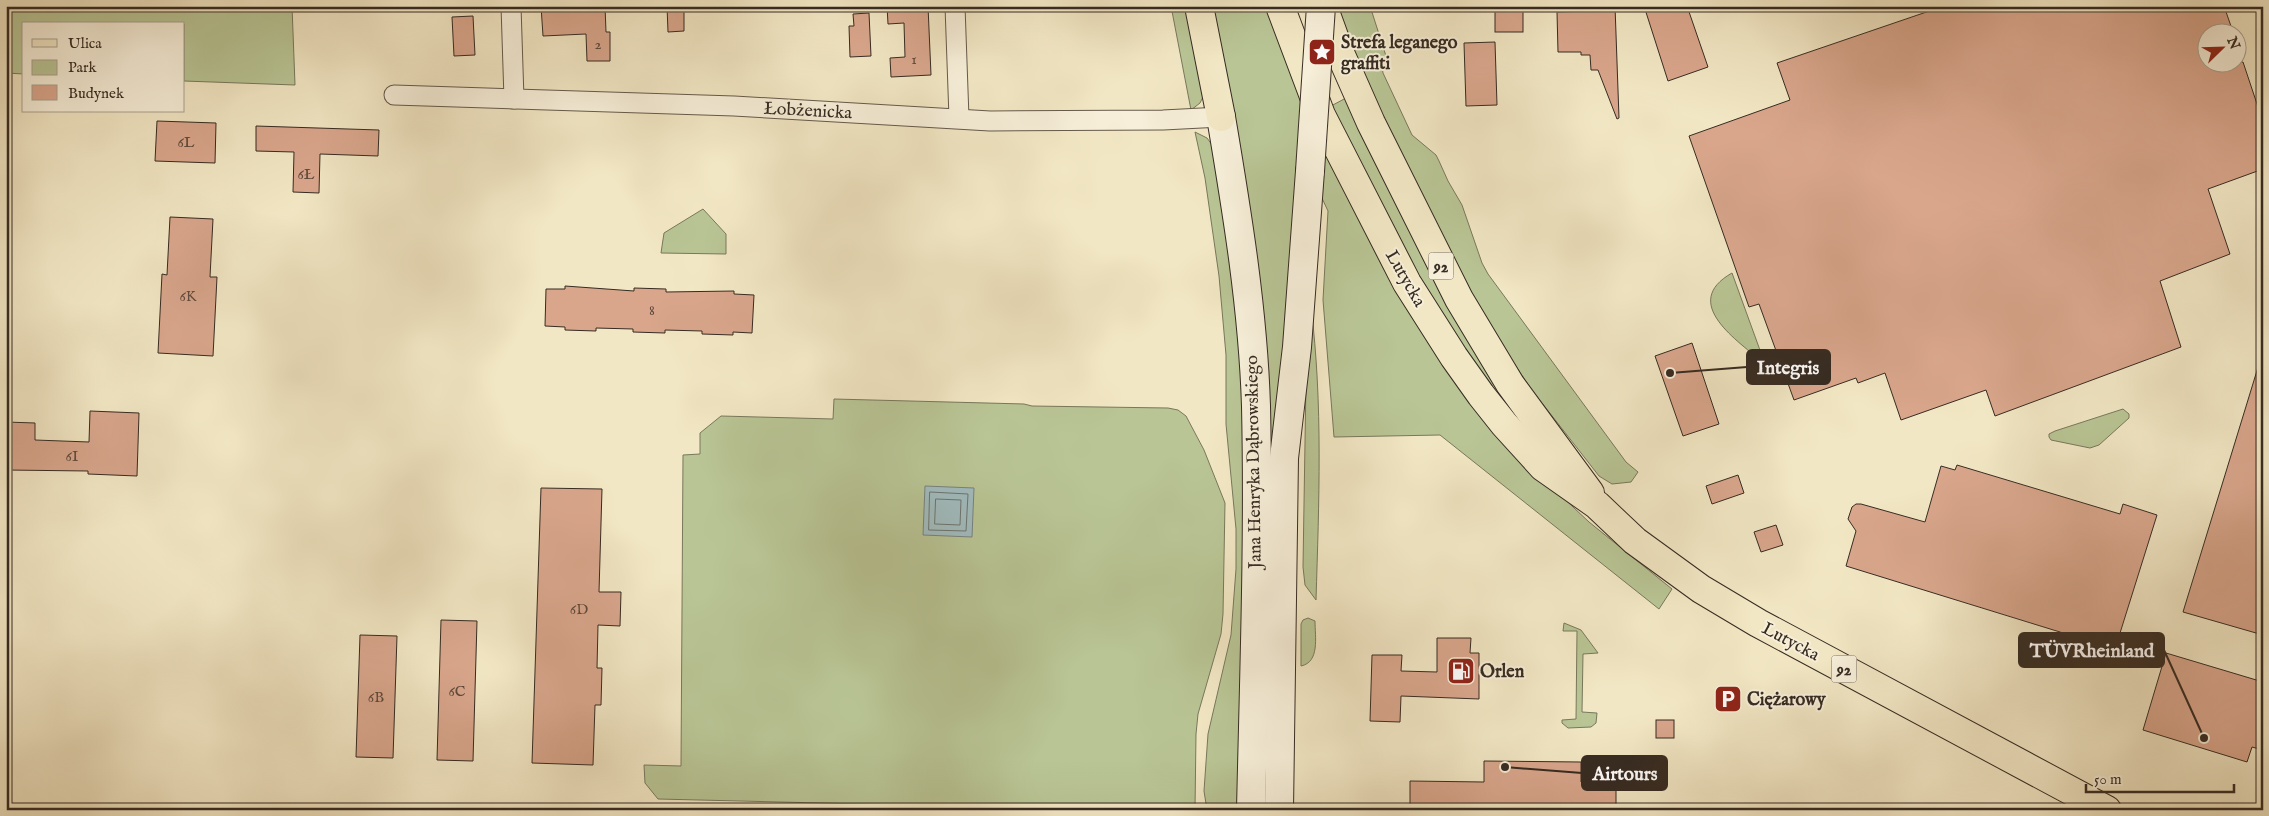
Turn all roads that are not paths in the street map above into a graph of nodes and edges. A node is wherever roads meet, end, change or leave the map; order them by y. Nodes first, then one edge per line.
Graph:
1 (511, 6) edge
2 (955, 6) edge
3 (1199, 6) edge
4 (1280, 6) edge
5 (1322, 6) edge
6 (394, 95) dead end
7 (514, 99) junction
8 (1221, 117) junction
9 (959, 118) junction
10 (1597, 505) junction
11 (1252, 810) edge
12 (1278, 810) edge
13 (2107, 810) edge

1 - 7 street
2 - 9 street
3 - 8 main road
4 - 10 main road, Lutycka / 92
5 - 10 main road, Lutycka / 92
5 - 12 main road, Jana Henryka Dąbrowskiego, bridge
6 - 7 street, Łobżenicka
7 - 9 street, Łobżenicka
8 - 9 street, Łobżenicka
8 - 11 main road, Jana Henryka Dąbrowskiego
10 - 13 main road, Lutycka / 92

